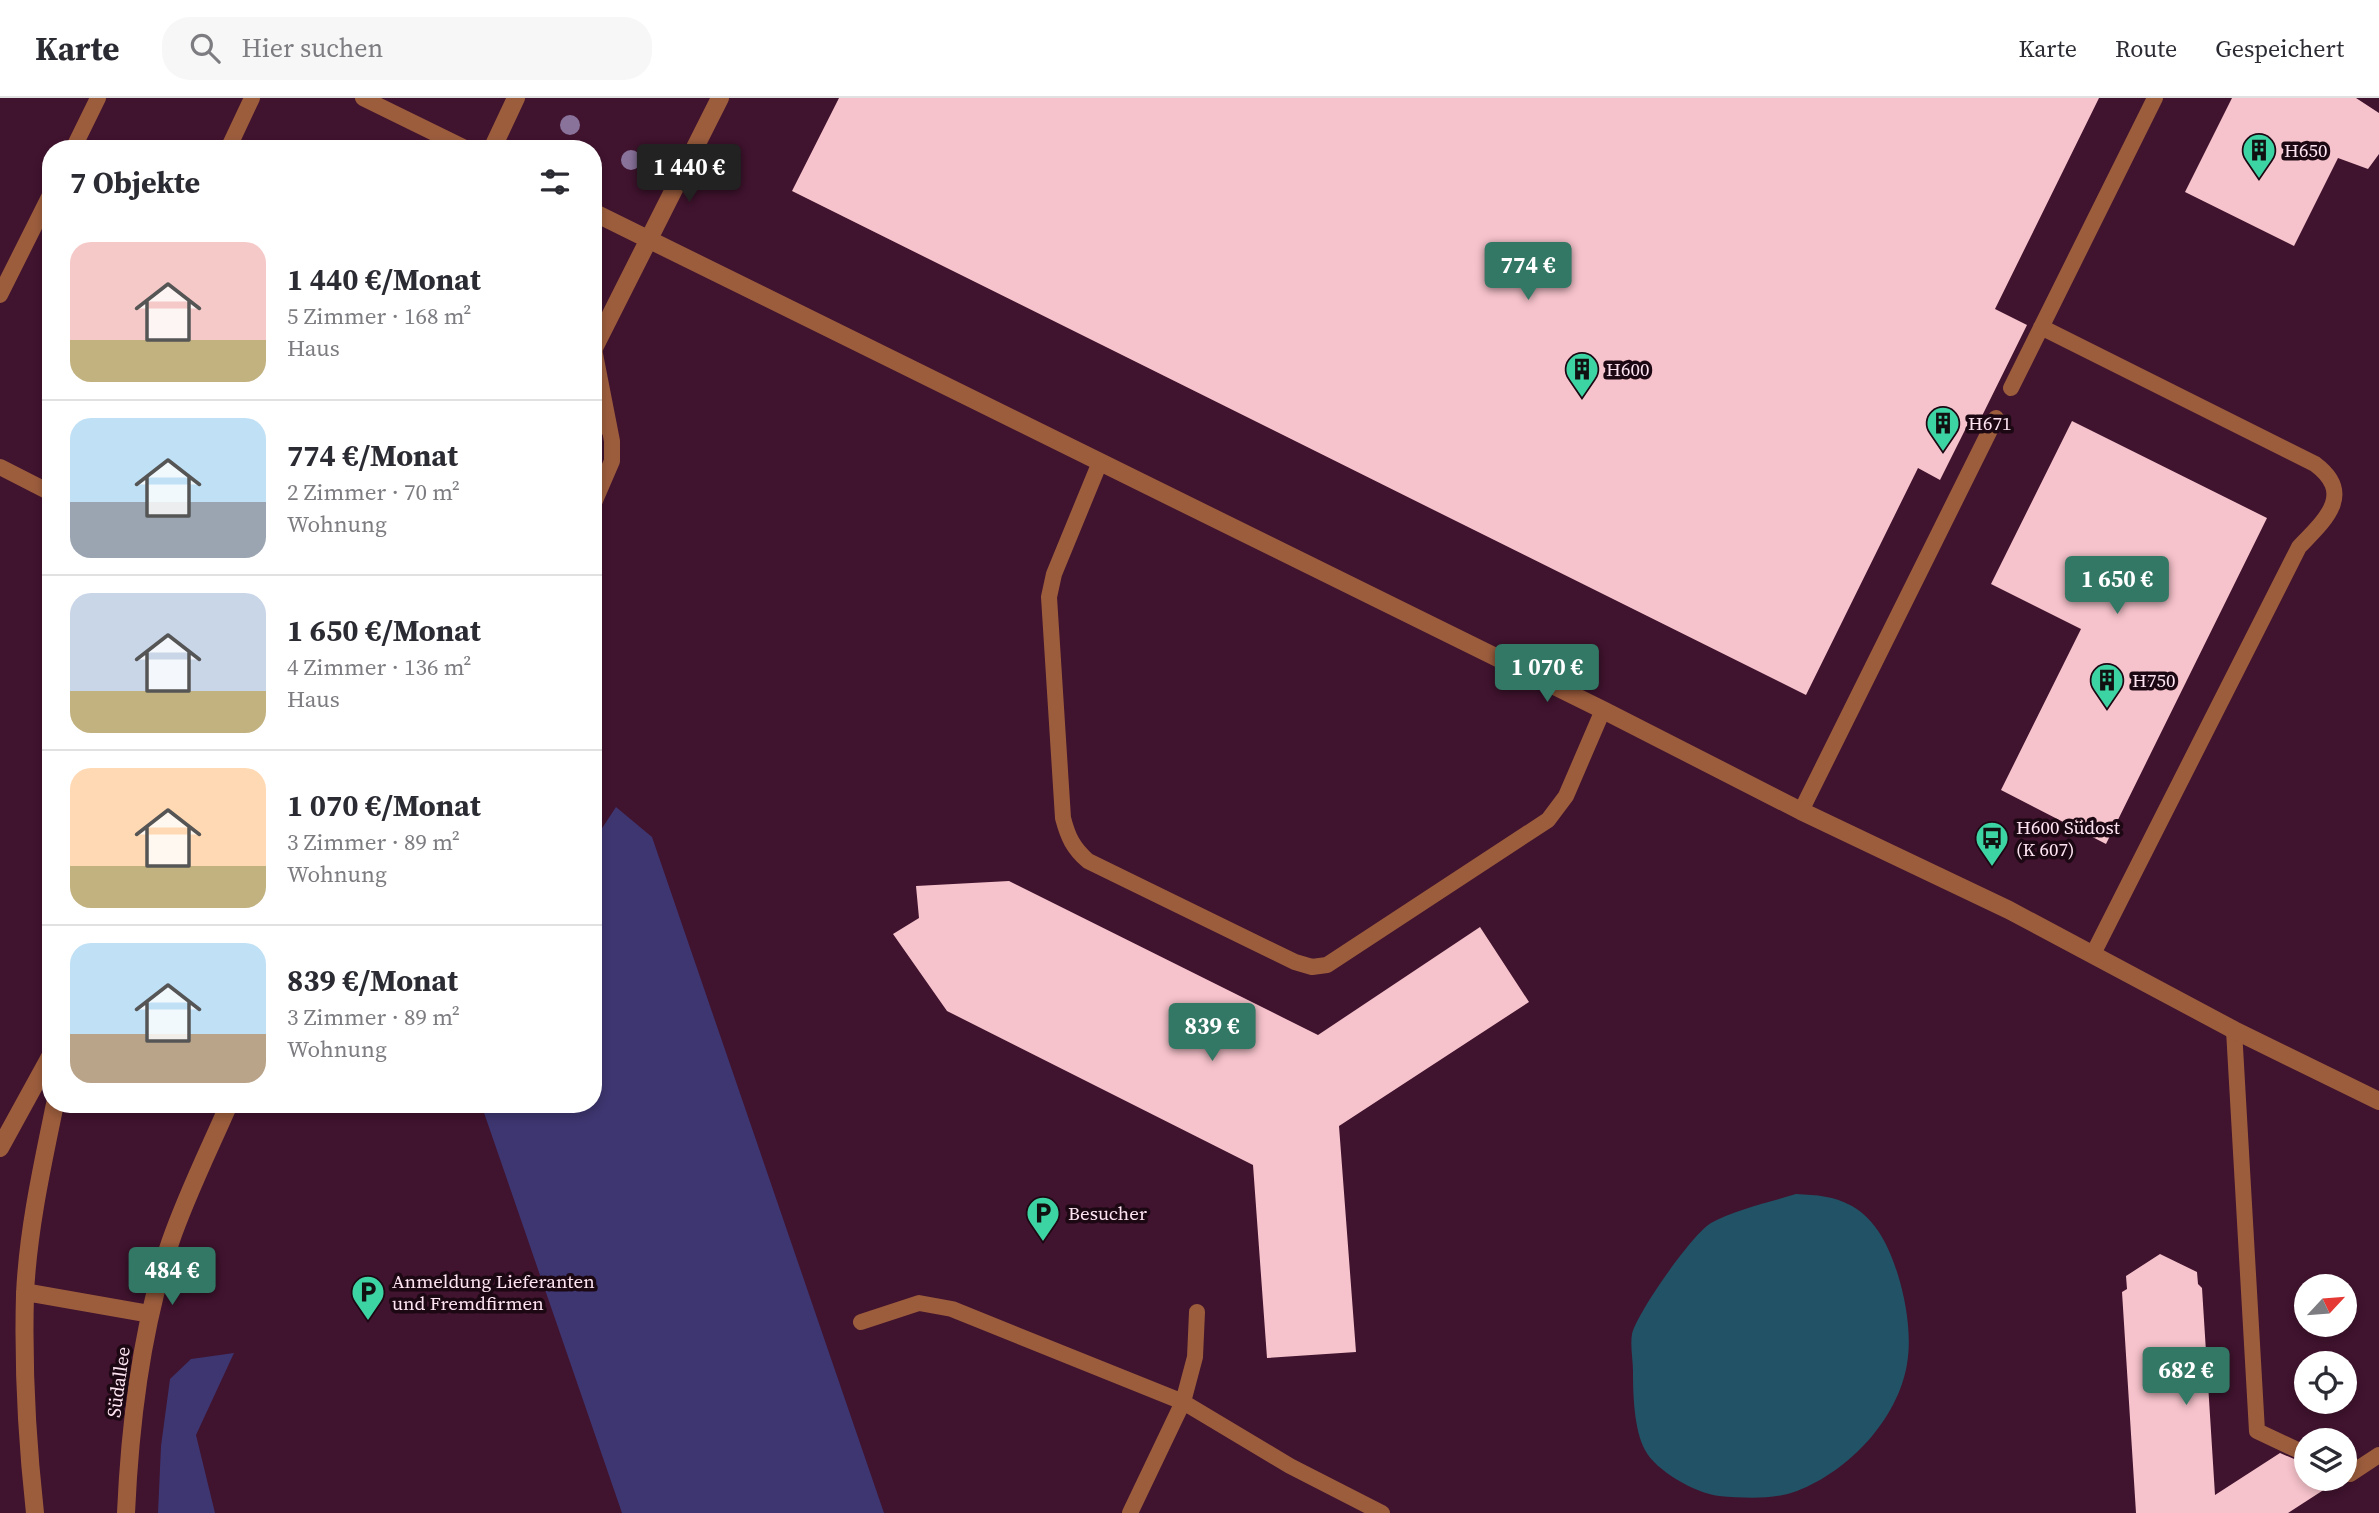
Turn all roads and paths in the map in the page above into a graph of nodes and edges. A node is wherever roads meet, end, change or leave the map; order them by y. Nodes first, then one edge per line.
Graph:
1 (98, 98) edge
2 (252, 98) edge
3 (363, 98) edge
4 (516, 98) edge
5 (720, 98) edge
6 (2155, 98) edge
7 (77, 140) edge
8 (232, 140) edge
9 (449, 140) edge
10 (496, 140) edge
11 (42, 211) edge
12 (602, 217) edge
13 (649, 241) junction
14 (0, 295) edge
15 (2041, 327) junction
16 (602, 333) edge
17 (602, 387) edge
18 (2011, 388) dead end
19 (604, 396) junction
20 (602, 412) edge
21 (1996, 418) dead end
22 (1100, 462) junction
23 (0, 467) edge
24 (602, 484) edge
25 (42, 488) edge
26 (1603, 710) junction
27 (1801, 811) junction
28 (2093, 954) junction
29 (2234, 1030) junction
30 (42, 1071) edge
31 (2379, 1101) edge
32 (53, 1113) edge
33 (225, 1113) edge
34 (0, 1148) edge
35 (25, 1292) junction
36 (1197, 1312) dead end
37 (150, 1314) junction
38 (861, 1322) dead end
39 (1184, 1402) junction
40 (2294, 1448) edge
41 (2379, 1455) edge
42 (2357, 1469) edge
43 (35, 1513) edge
44 (126, 1513) edge
45 (1130, 1513) edge
46 (1382, 1513) edge

1 - 7 lane
2 - 8 lane
3 - 9 lane
4 - 10 street
5 - 13 street
6 - 15 lane
11 - 14 lane
12 - 13 street
13 - 16 street
13 - 22 street
15 - 18 lane
15 - 28 lane
17 - 19 lane
19 - 20 lane
19 - 24 lane
21 - 27 lane
22 - 26 street
22 - 26 lane
23 - 25 lane
26 - 27 street
27 - 28 street
28 - 29 street
29 - 31 street
29 - 40 lane
30 - 34 street
32 - 35 street
33 - 37 street, Südallee
35 - 37 street
35 - 43 street
36 - 39 lane
37 - 44 street, Südallee
38 - 39 lane
39 - 45 lane
39 - 46 lane
41 - 42 lane

